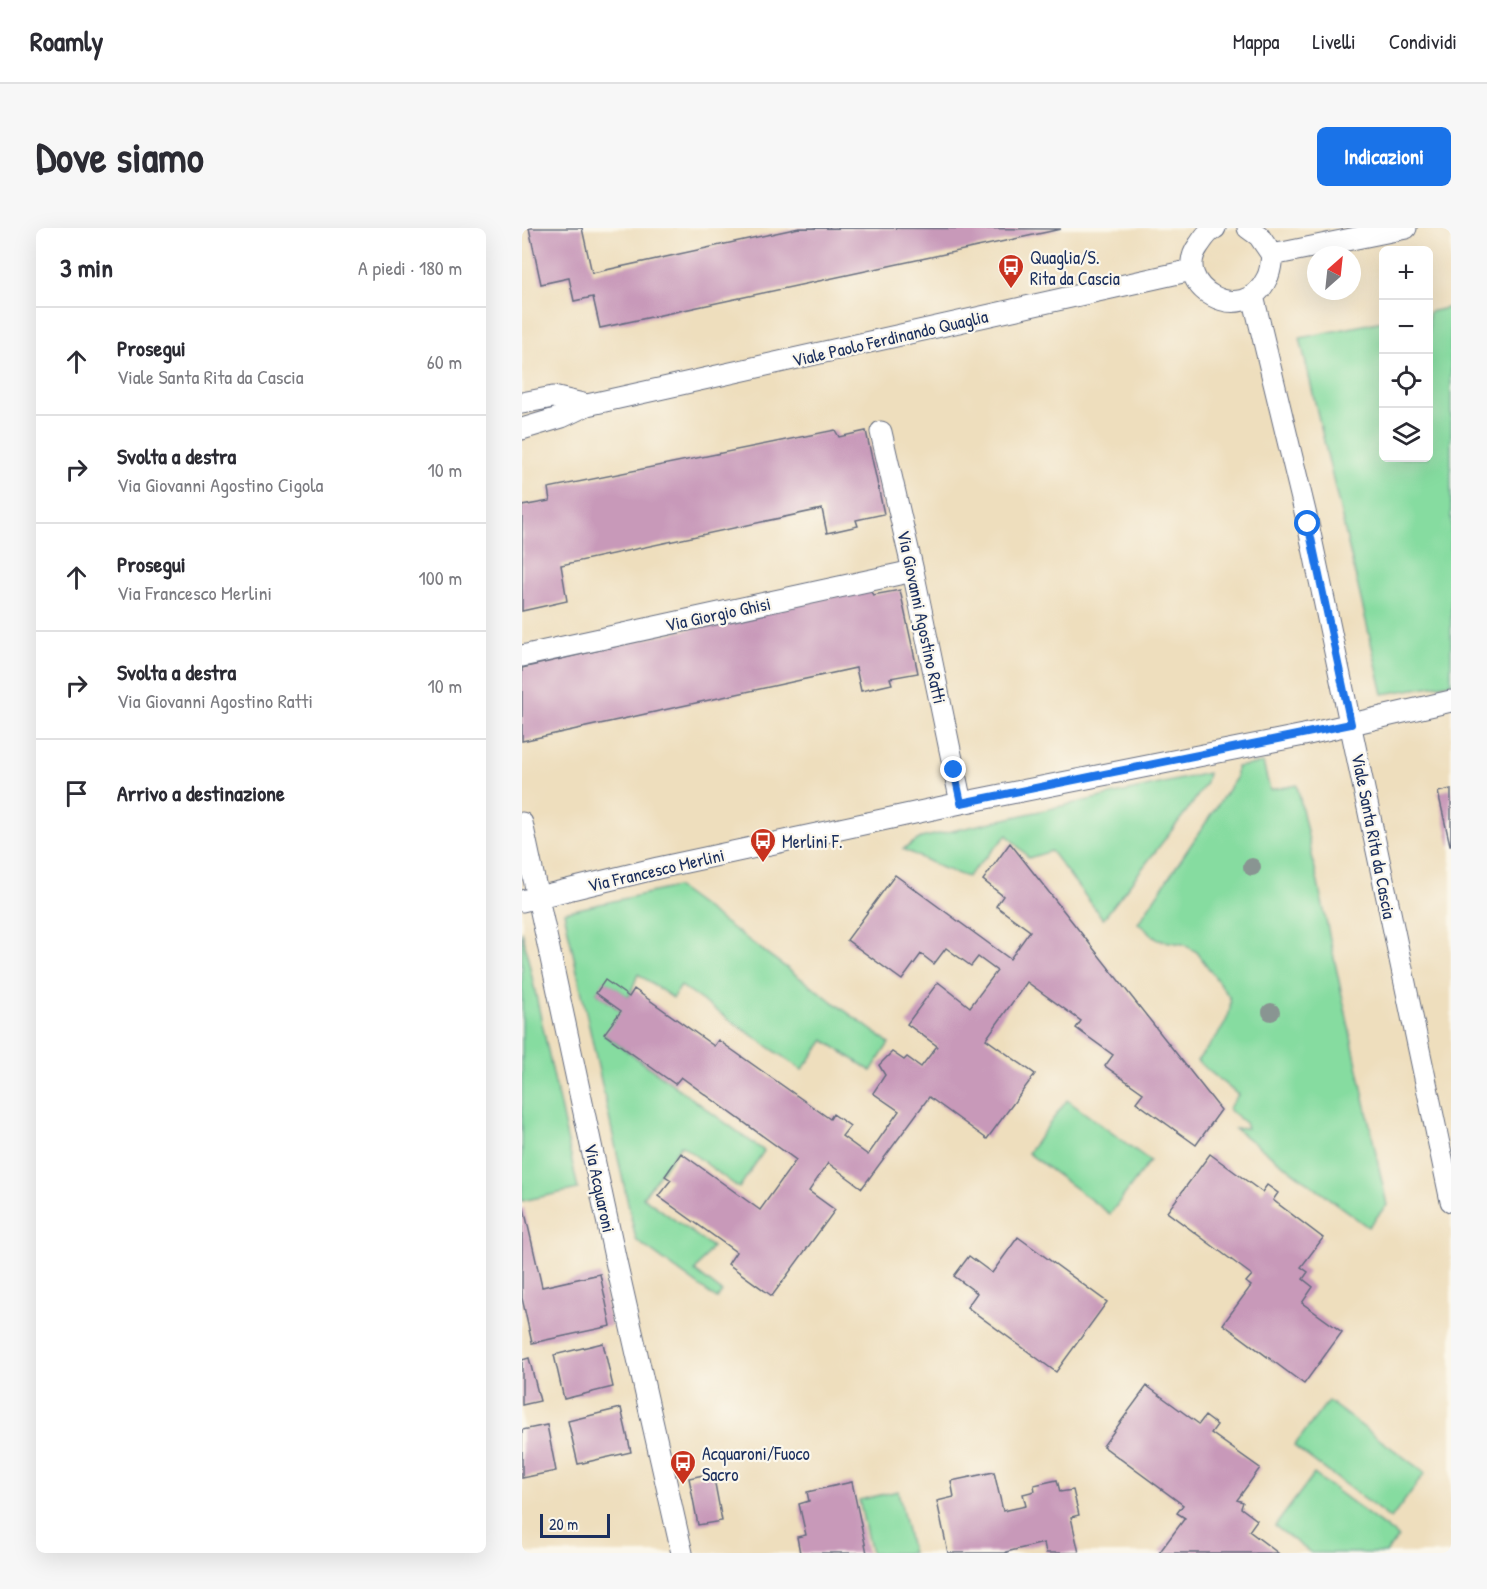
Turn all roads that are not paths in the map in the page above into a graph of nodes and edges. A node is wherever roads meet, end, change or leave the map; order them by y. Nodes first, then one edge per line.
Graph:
1 (1215, 228) edge
2 (1248, 228) edge
3 (1406, 228) edge
4 (1272, 255) junction
5 (1192, 270) junction
6 (1253, 296) junction
7 (522, 403) edge
8 (587, 405) junction
9 (522, 429) edge
10 (881, 432) dead end
11 (913, 571) junction
12 (522, 656) edge
13 (1451, 701) edge
14 (1351, 724) junction
15 (961, 803) junction
16 (522, 823) edge
17 (530, 899) edge
18 (1451, 1201) edge
19 (682, 1553) edge

1 - 5 street
2 - 4 street
3 - 4 street
4 - 6 street
5 - 6 street
5 - 8 street, Viale Paolo Ferdinando Quaglia
6 - 14 street, Viale Santa Rita da Cascia
7 - 8 street, Viale Paolo Ferdinando Quaglia
8 - 9 street, Viale Paolo Ferdinando Quaglia
10 - 11 street, Via Giovanni Agostino Ratti
11 - 12 street, Via Giorgio Ghisi
11 - 15 street, Via Giovanni Agostino Ratti
13 - 14 street, Via Francesco Merlini
14 - 15 street, Via Francesco Merlini
14 - 18 street, Viale Santa Rita da Cascia
15 - 17 street, Via Francesco Merlini
16 - 17 street, Via Acquaroni
17 - 19 street, Via Acquaroni

